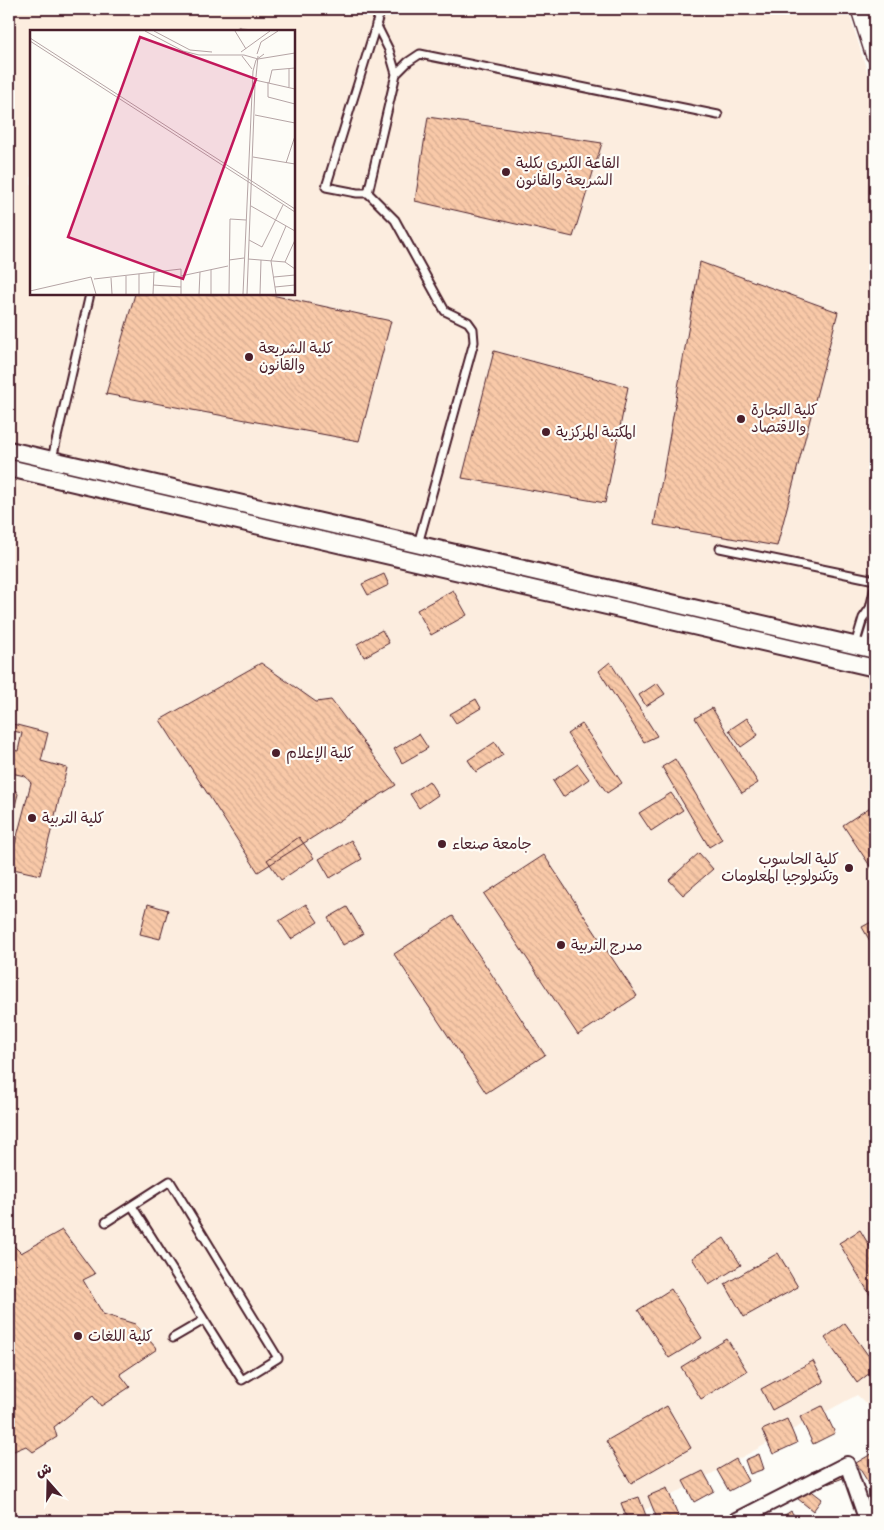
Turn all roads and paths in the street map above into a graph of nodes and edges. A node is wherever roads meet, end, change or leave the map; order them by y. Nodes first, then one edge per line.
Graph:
1 (381, 9) edge
2 (861, 9) edge
3 (376, 24) junction
4 (875, 53) edge
5 (396, 74) junction
6 (718, 115) dead end
7 (368, 193) junction
8 (90, 295) edge
9 (9, 450) edge
10 (52, 460) junction
11 (9, 468) edge
12 (47, 476) junction
13 (418, 544) junction
14 (720, 548) dead end
15 (875, 580) edge
16 (875, 587) edge
17 (865, 647) edge
18 (856, 663) junction
19 (875, 668) edge
20 (132, 1206) junction
21 (106, 1222) dead end
22 (204, 1320) junction
23 (173, 1338) dead end
24 (869, 1513) edge
25 (735, 1521) edge

1 - 3 lane
2 - 4 main road
3 - 5 lane
3 - 7 lane
5 - 6 lane
5 - 7 lane
7 - 13 lane
8 - 10 lane
9 - 10 street
10 - 12 street
10 - 13 street
11 - 12 street
12 - 18 street
13 - 17 street
14 - 15 lane
16 - 17 lane
17 - 18 street
18 - 19 street
20 - 21 lane
20 - 22 lane
20 - 22 lane
22 - 23 lane
24 - 25 street

